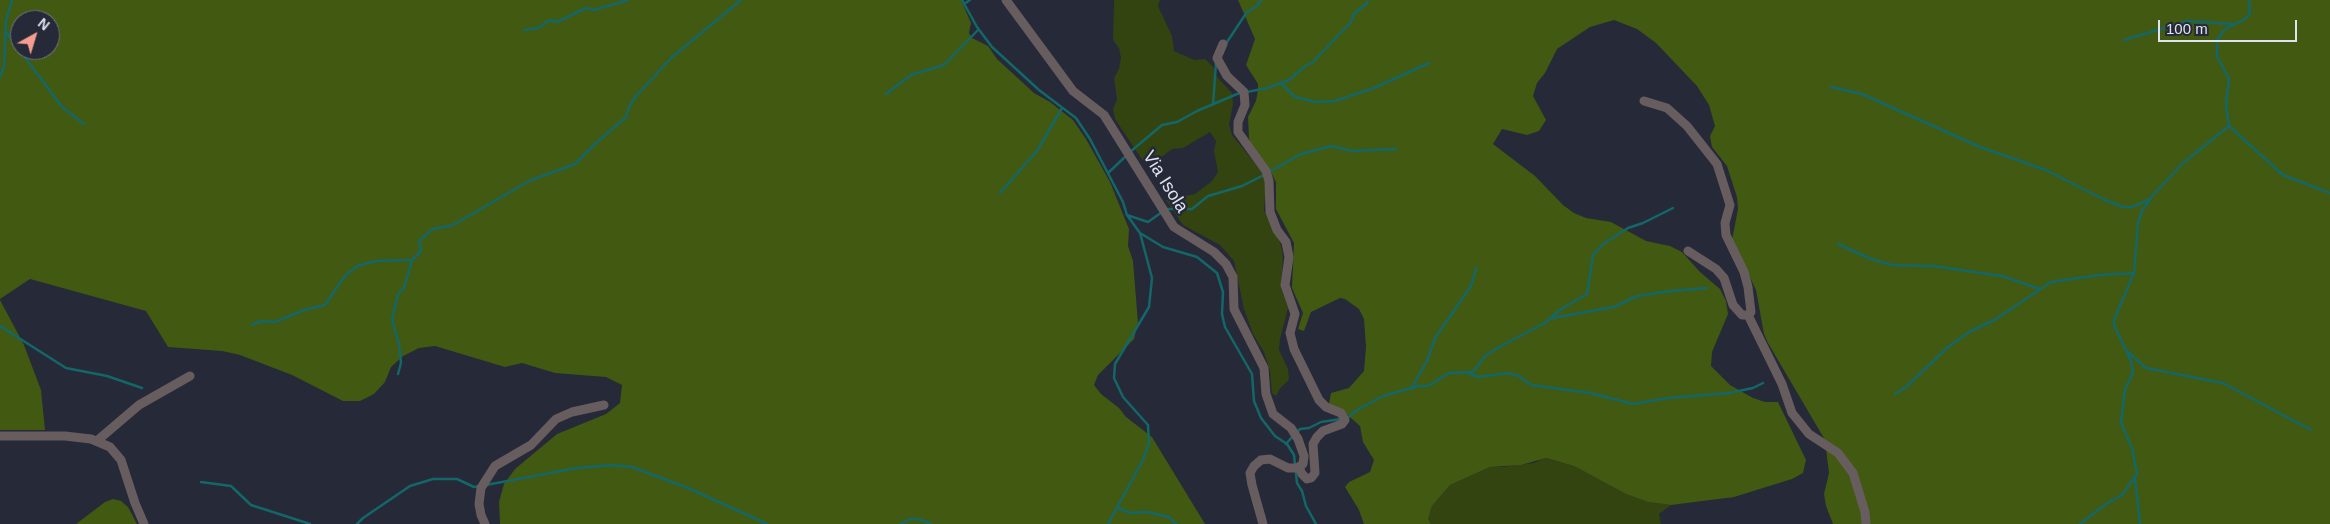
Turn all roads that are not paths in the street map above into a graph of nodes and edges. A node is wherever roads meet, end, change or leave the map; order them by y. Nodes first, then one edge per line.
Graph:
1 (1006, 0) edge
2 (1223, 44) dead end
3 (1644, 101) dead end
4 (1688, 251) dead end
5 (1748, 315) junction
6 (190, 376) dead end
7 (604, 405) dead end
8 (0, 436) edge
9 (98, 440) junction
10 (1299, 466) junction
11 (144, 524) edge
12 (485, 524) edge
13 (1263, 524) edge
14 (1866, 524) edge

1 - 10 street, Via Isola
2 - 10 street
3 - 5 street
4 - 5 street
5 - 14 street
6 - 9 street
7 - 12 street
8 - 9 street
9 - 11 street
10 - 13 street

